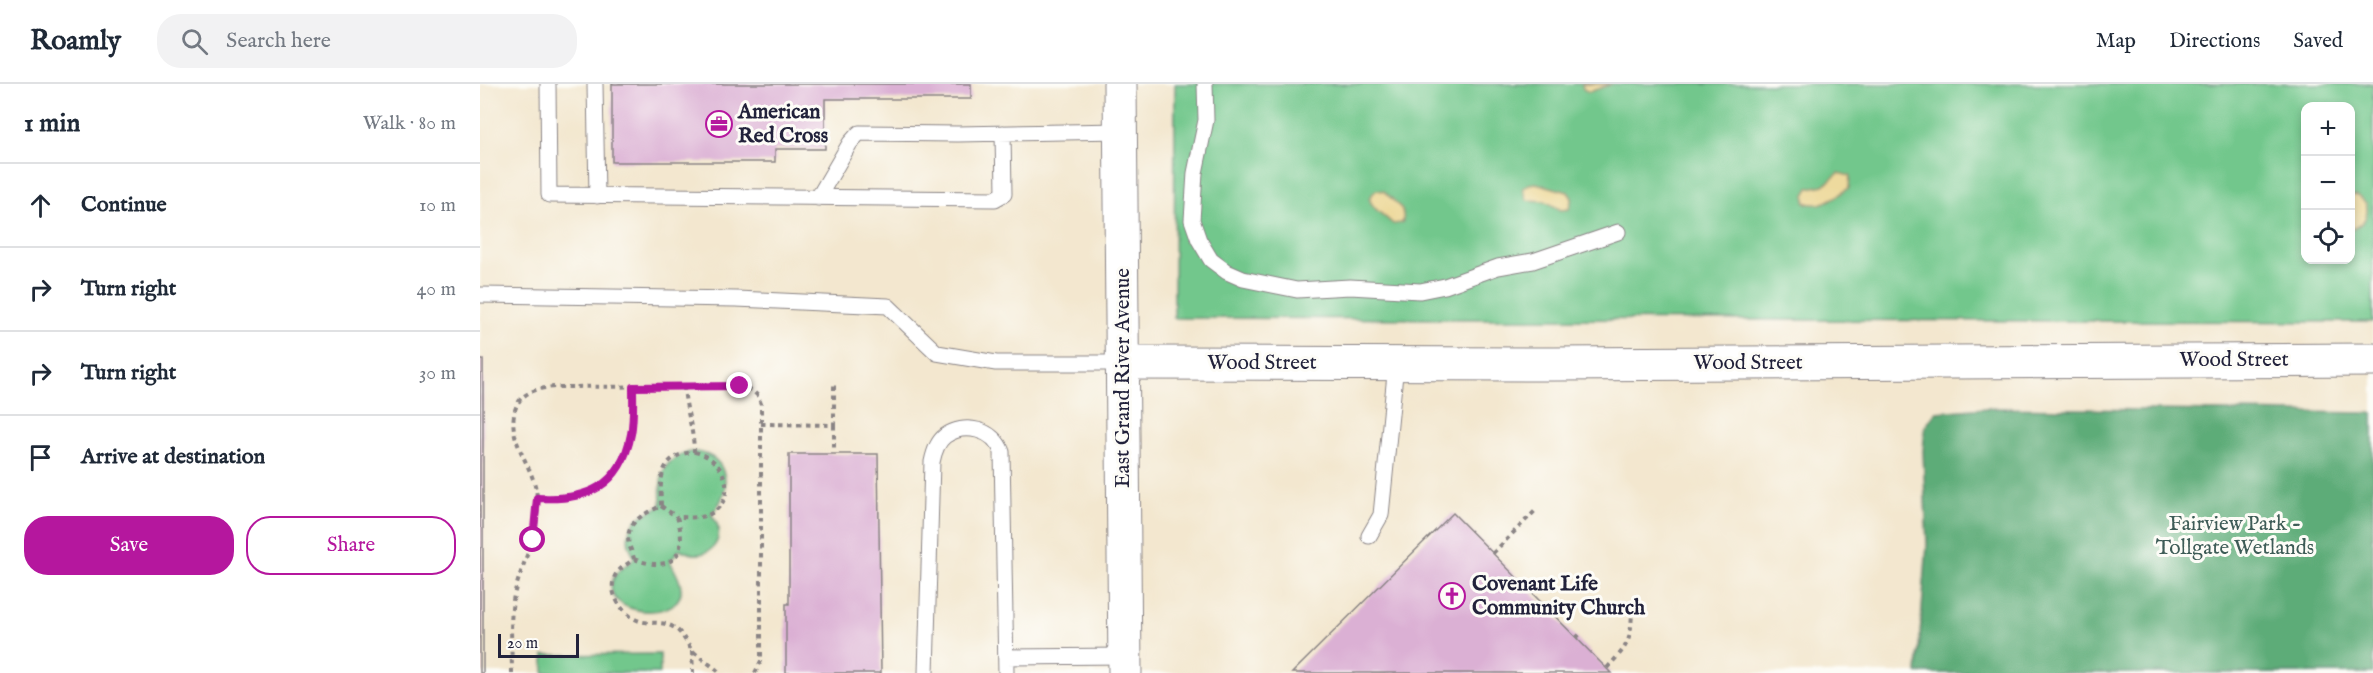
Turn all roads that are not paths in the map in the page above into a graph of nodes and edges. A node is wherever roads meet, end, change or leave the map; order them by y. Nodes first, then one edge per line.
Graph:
1 (548, 84) edge
2 (595, 84) edge
3 (1120, 84) edge
4 (1206, 84) edge
5 (1120, 131) junction
6 (1003, 133) junction
7 (597, 196) junction
8 (818, 198) junction
9 (1618, 232) dead end
10 (480, 295) edge
11 (2373, 360) edge
12 (1124, 363) junction
13 (1396, 364) junction
14 (1369, 536) dead end
15 (1006, 657) junction
16 (1125, 664) edge
17 (926, 673) edge
18 (1006, 673) edge

1 - 7 lane
2 - 7 lane
3 - 5 street, East Grand River Avenue
4 - 9 lane
5 - 6 lane
5 - 12 street, East Grand River Avenue
6 - 8 lane
6 - 8 lane
7 - 8 lane
10 - 12 lane
11 - 13 street, Wood Street
12 - 13 street, Wood Street
12 - 16 street, East Grand River Avenue
13 - 14 lane
15 - 16 lane
15 - 17 lane
15 - 18 lane

